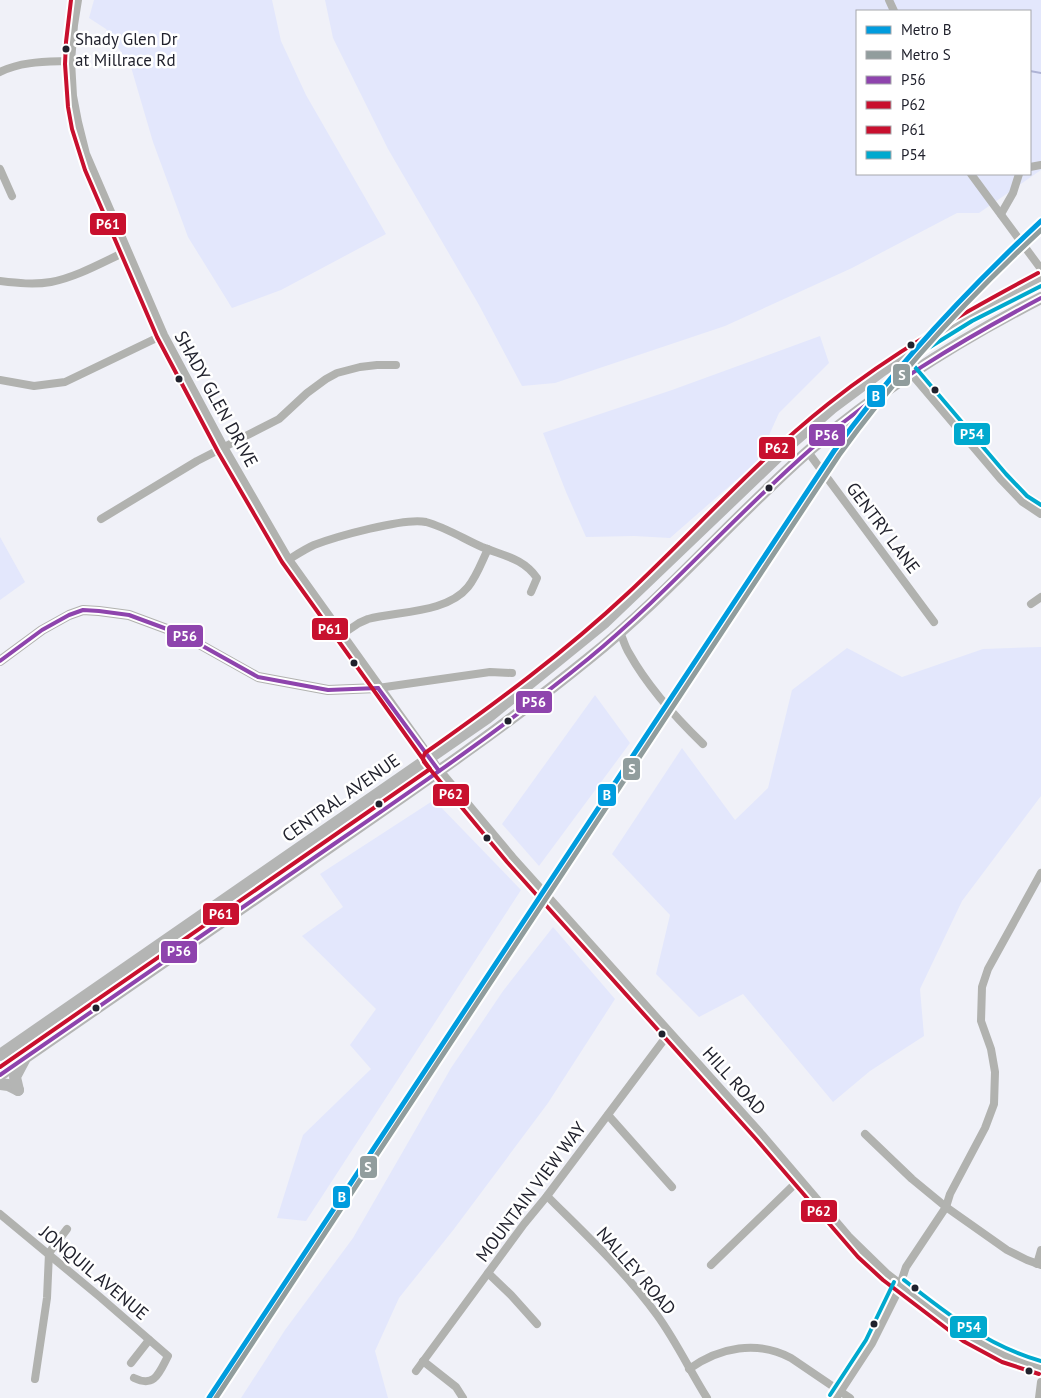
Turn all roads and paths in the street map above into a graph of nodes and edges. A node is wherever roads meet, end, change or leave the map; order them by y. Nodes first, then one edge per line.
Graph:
1 (77, 0) edge
2 (70, 61) junction
3 (0, 72) edge
4 (0, 169) edge
5 (972, 175) edge
6 (1018, 175) edge
7 (12, 196) dead end
8 (1001, 214) junction
9 (127, 252) junction
10 (1041, 268) edge
11 (1041, 278) edge
12 (0, 281) edge
13 (1041, 298) edge
14 (163, 335) junction
15 (900, 359) junction
16 (396, 365) dead end
17 (911, 373) junction
18 (0, 380) edge
19 (224, 449) junction
20 (808, 452) junction
21 (1041, 513) edge
22 (102, 519) dead end
23 (488, 549) junction
24 (288, 560) junction
25 (531, 592) dead end
26 (1041, 597) edge
27 (1031, 604) dead end
28 (934, 622) dead end
29 (620, 632) junction
30 (341, 635) junction
31 (0, 662) edge
32 (512, 673) dead end
33 (378, 688) junction
34 (703, 744) dead end
35 (429, 758) junction
36 (439, 771) junction
37 (1041, 873) edge
38 (670, 1033) junction
39 (0, 1054) edge
40 (27, 1057) junction
41 (0, 1075) edge
42 (0, 1084) edge
43 (608, 1115) junction
44 (865, 1134) dead end
45 (799, 1180) junction
46 (672, 1186) dead end
47 (547, 1196) junction
48 (946, 1207) junction
49 (0, 1214) edge
50 (67, 1229) dead end
51 (1041, 1250) edge
52 (48, 1254) junction
53 (711, 1265) dead end
54 (1039, 1265) edge
55 (488, 1273) junction
56 (900, 1285) junction
57 (537, 1324) dead end
58 (149, 1340) junction
59 (423, 1361) junction
60 (131, 1363) dead end
61 (1041, 1368) edge
62 (689, 1369) junction
63 (416, 1371) dead end
64 (134, 1378) dead end
65 (35, 1379) dead end
66 (1041, 1382) edge
67 (837, 1394) edge
68 (463, 1398) edge
69 (706, 1398) edge
70 (850, 1398) edge
71 (1039, 1398) edge

1 - 2 street, SHADY GLEN DRIVE
2 - 3 street
2 - 9 street, SHADY GLEN DRIVE
4 - 7 street
5 - 8 street
6 - 8 street
8 - 10 street
9 - 12 street
9 - 14 street, SHADY GLEN DRIVE
11 - 15 main road, CENTRAL AVENUE
13 - 17 main road, CENTRAL AVENUE
14 - 18 street
14 - 19 street, SHADY GLEN DRIVE
15 - 17 street
15 - 35 main road, CENTRAL AVENUE
16 - 19 street
17 - 20 main road, CENTRAL AVENUE
17 - 21 street
19 - 22 street
19 - 24 street, SHADY GLEN DRIVE
20 - 28 street, GENTRY LANE
20 - 29 main road, CENTRAL AVENUE
23 - 24 street
23 - 25 street
23 - 30 street
24 - 30 street, SHADY GLEN DRIVE
26 - 27 street
29 - 34 street
29 - 36 main road, CENTRAL AVENUE
30 - 33 street, SHADY GLEN DRIVE
31 - 33 street
32 - 33 street
33 - 35 street, SHADY GLEN DRIVE
35 - 36 street, SHADY GLEN DRIVE
35 - 39 main road, CENTRAL AVENUE
36 - 38 street, HILL ROAD
36 - 40 main road, CENTRAL AVENUE
37 - 48 street
38 - 43 street, MOUNTAIN VIEW WAY
38 - 45 street, HILL ROAD
40 - 41 main road, CENTRAL AVENUE
40 - 42 main road
43 - 46 street
43 - 47 street, MOUNTAIN VIEW WAY
44 - 48 street
45 - 53 street
45 - 56 street, HILL ROAD
47 - 55 street, MOUNTAIN VIEW WAY
47 - 62 street, NALLEY ROAD
48 - 54 street
48 - 56 street
49 - 52 street, JONQUIL AVENUE
50 - 52 street
51 - 54 street
52 - 58 street, JONQUIL AVENUE
52 - 65 street
55 - 57 street
55 - 59 street, MOUNTAIN VIEW WAY
56 - 61 street, HILL ROAD
56 - 67 street
58 - 60 street
58 - 64 street, JONQUIL AVENUE
59 - 63 street, MOUNTAIN VIEW WAY
59 - 68 street
62 - 67 street
62 - 69 street, NALLEY ROAD
66 - 71 street
67 - 70 street

